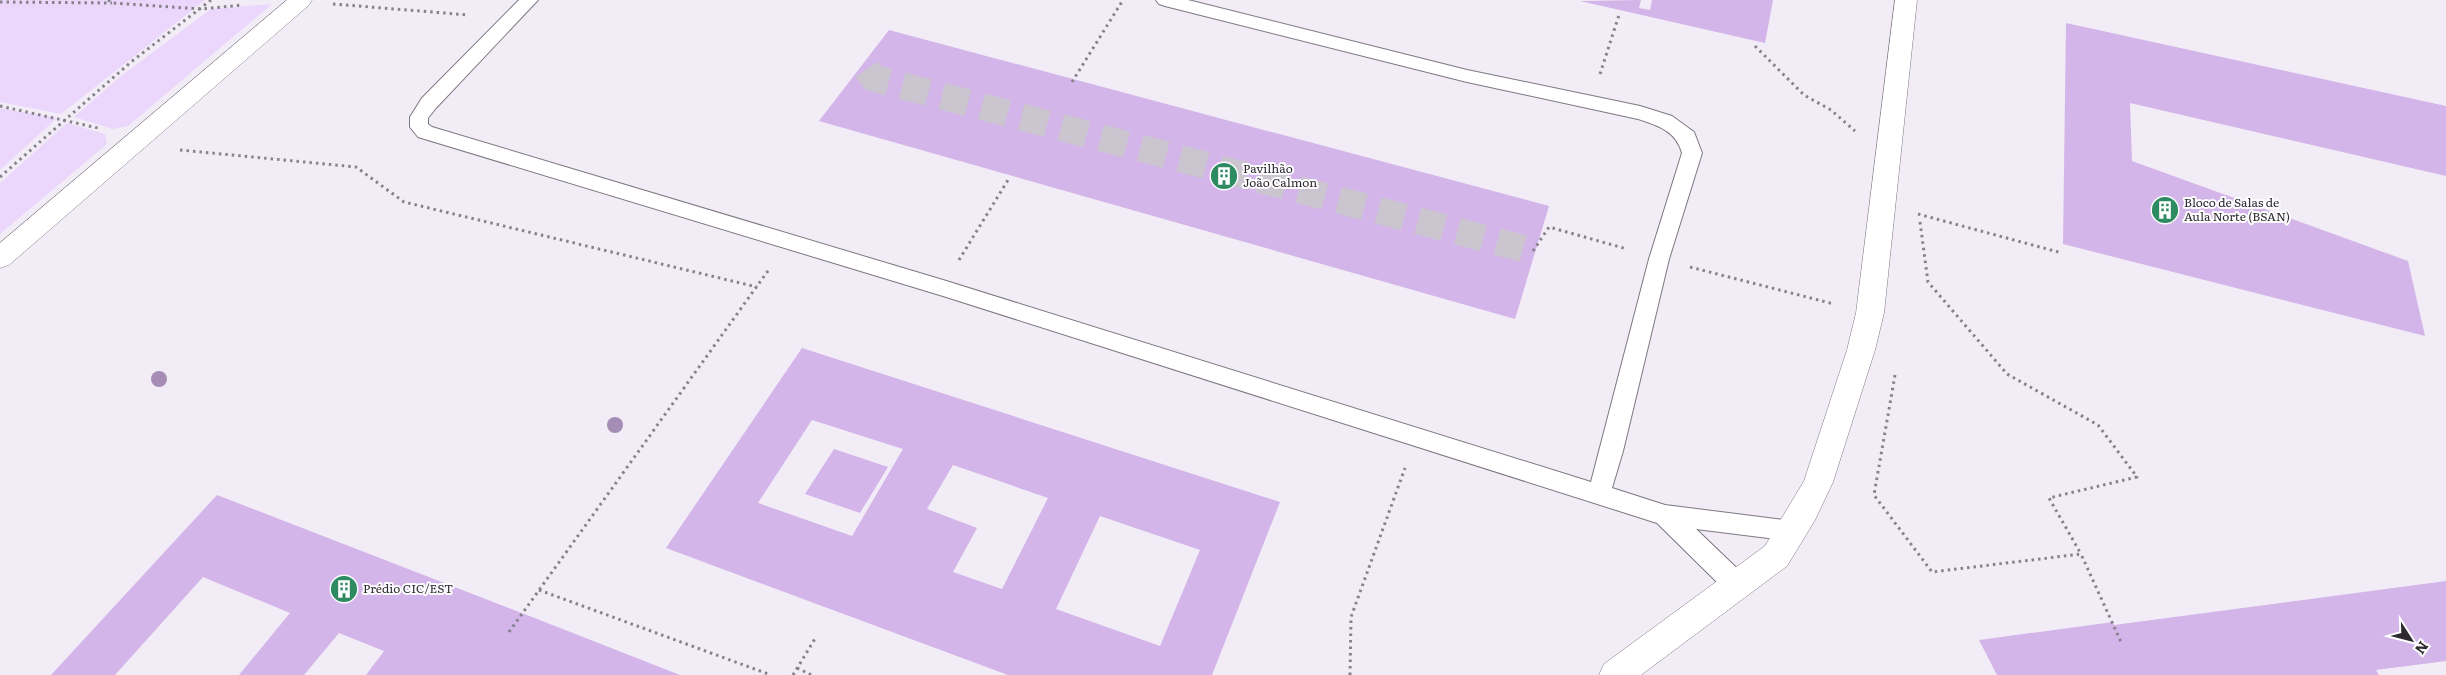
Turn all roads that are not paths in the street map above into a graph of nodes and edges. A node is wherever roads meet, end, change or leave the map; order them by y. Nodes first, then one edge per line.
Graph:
1 (529, 0) edge
2 (1165, 0) edge
3 (1906, 0) edge
4 (301, 1) edge
5 (0, 258) edge
6 (1598, 494) junction
7 (1665, 515) junction
8 (1792, 532) junction
9 (1737, 585) junction
10 (1615, 675) edge

1 - 6 lane
2 - 6 lane
3 - 8 street
4 - 5 street
6 - 7 lane
7 - 8 lane
7 - 9 lane
8 - 9 street
9 - 10 street

